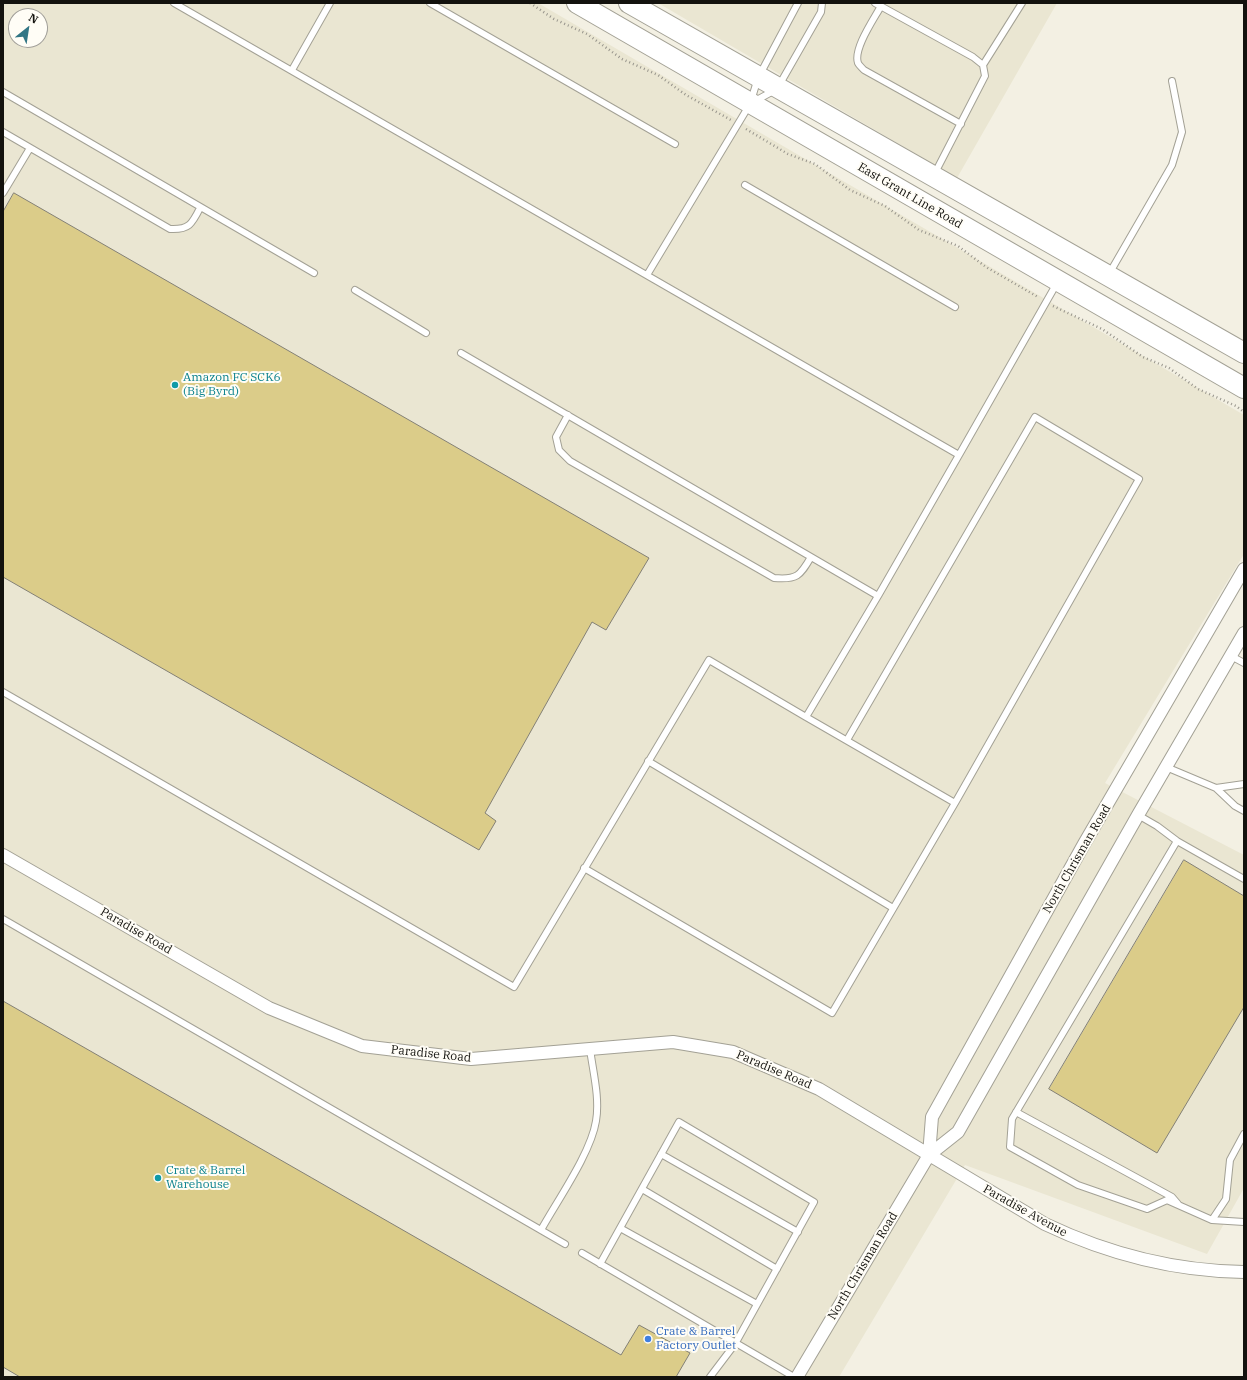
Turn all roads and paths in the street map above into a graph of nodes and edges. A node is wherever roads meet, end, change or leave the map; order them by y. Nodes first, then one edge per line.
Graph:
1 (174, 3) edge
2 (330, 3) edge
3 (430, 3) edge
4 (530, 3) edge
5 (577, 3) edge
6 (629, 3) edge
7 (798, 3) edge
8 (822, 3) edge
9 (1022, 3) edge
10 (878, 5) edge
11 (983, 65) junction
12 (292, 70) junction
13 (758, 78) junction
14 (1172, 81) dead end
15 (778, 89) junction
16 (3, 92) edge
17 (750, 104) junction
18 (737, 124) junction
19 (961, 124) junction
20 (3, 132) edge
21 (675, 144) dead end
22 (30, 148) junction
23 (933, 175) junction
24 (745, 185) dead end
25 (3, 193) edge
26 (200, 208) junction
27 (314, 273) dead end
28 (647, 275) junction
29 (1109, 275) junction
30 (1058, 281) junction
31 (355, 290) dead end
32 (1046, 302) junction
33 (955, 307) dead end
34 (426, 333) dead end
35 (461, 353) dead end
36 (1244, 353) edge
37 (1244, 388) edge
38 (1244, 412) edge
39 (568, 415) junction
40 (959, 455) junction
41 (811, 557) junction
42 (1244, 569) edge
43 (878, 596) junction
44 (1244, 634) edge
45 (1231, 656) junction
46 (1244, 663) edge
47 (3, 692) edge
48 (806, 716) junction
49 (847, 740) junction
50 (648, 761) junction
51 (1166, 767) junction
52 (1244, 784) edge
53 (1216, 788) junction
54 (955, 803) junction
55 (1244, 811) edge
56 (1138, 815) junction
57 (1177, 841) junction
58 (3, 855) edge
59 (584, 868) junction
60 (1244, 879) edge
61 (894, 908) junction
62 (3, 919) edge
63 (590, 1048) junction
64 (1016, 1112) junction
65 (1243, 1136) edge
66 (661, 1154) junction
67 (928, 1155) junction
68 (642, 1189) junction
69 (1179, 1206) junction
70 (1212, 1220) junction
71 (1244, 1222) edge
72 (620, 1228) junction
73 (541, 1230) junction
74 (798, 1232) junction
75 (565, 1244) dead end
76 (582, 1253) dead end
77 (600, 1264) junction
78 (777, 1269) junction
79 (1244, 1272) edge
80 (757, 1304) junction
81 (735, 1344) junction
82 (710, 1377) edge
83 (796, 1377) edge

1 - 12 lane
2 - 12 lane
3 - 21 lane
4 - 18 path
5 - 17 main road, East Grant Line Road
6 - 13 main road
7 - 13 lane
8 - 15 lane
9 - 11 lane
10 - 11 lane
10 - 19 lane
11 - 19 lane
12 - 28 lane
13 - 15 main road
13 - 17 lane
14 - 29 lane
15 - 17 lane
15 - 23 main road
16 - 26 lane
17 - 18 lane
17 - 30 main road, East Grant Line Road
18 - 28 lane
18 - 32 path
19 - 23 lane
20 - 22 lane
22 - 25 lane
22 - 26 lane
23 - 29 main road
24 - 33 lane
26 - 27 lane
28 - 40 lane
29 - 36 main road
30 - 32 lane
30 - 37 main road, East Grant Line Road
31 - 34 lane
32 - 38 path
32 - 40 lane
35 - 39 lane
39 - 41 lane
39 - 41 lane
40 - 43 lane
41 - 43 lane
42 - 67 street, North Chrisman Road
43 - 48 lane
44 - 45 street, North Chrisman Road
45 - 46 lane
45 - 51 street, North Chrisman Road
47 - 59 lane
48 - 49 lane
48 - 50 lane
49 - 54 lane
49 - 54 lane
50 - 59 lane
50 - 61 lane
51 - 53 lane
51 - 56 street, North Chrisman Road
52 - 53 lane
53 - 55 lane
54 - 61 lane
56 - 57 lane
56 - 67 street, North Chrisman Road
57 - 60 lane
57 - 64 lane
58 - 63 street, Paradise Road
59 - 61 lane
62 - 73 lane
63 - 67 street, Paradise Road
63 - 73 lane
64 - 69 lane
64 - 69 lane
65 - 70 lane
66 - 68 lane
66 - 74 lane
66 - 74 lane
67 - 79 street, Paradise Avenue
67 - 83 street, North Chrisman Road
68 - 72 lane
68 - 78 lane
69 - 70 lane
70 - 71 lane
72 - 77 lane
72 - 80 lane
73 - 75 lane
74 - 78 lane
76 - 77 lane
77 - 81 lane
78 - 80 lane
80 - 81 lane
81 - 82 lane
81 - 83 lane

